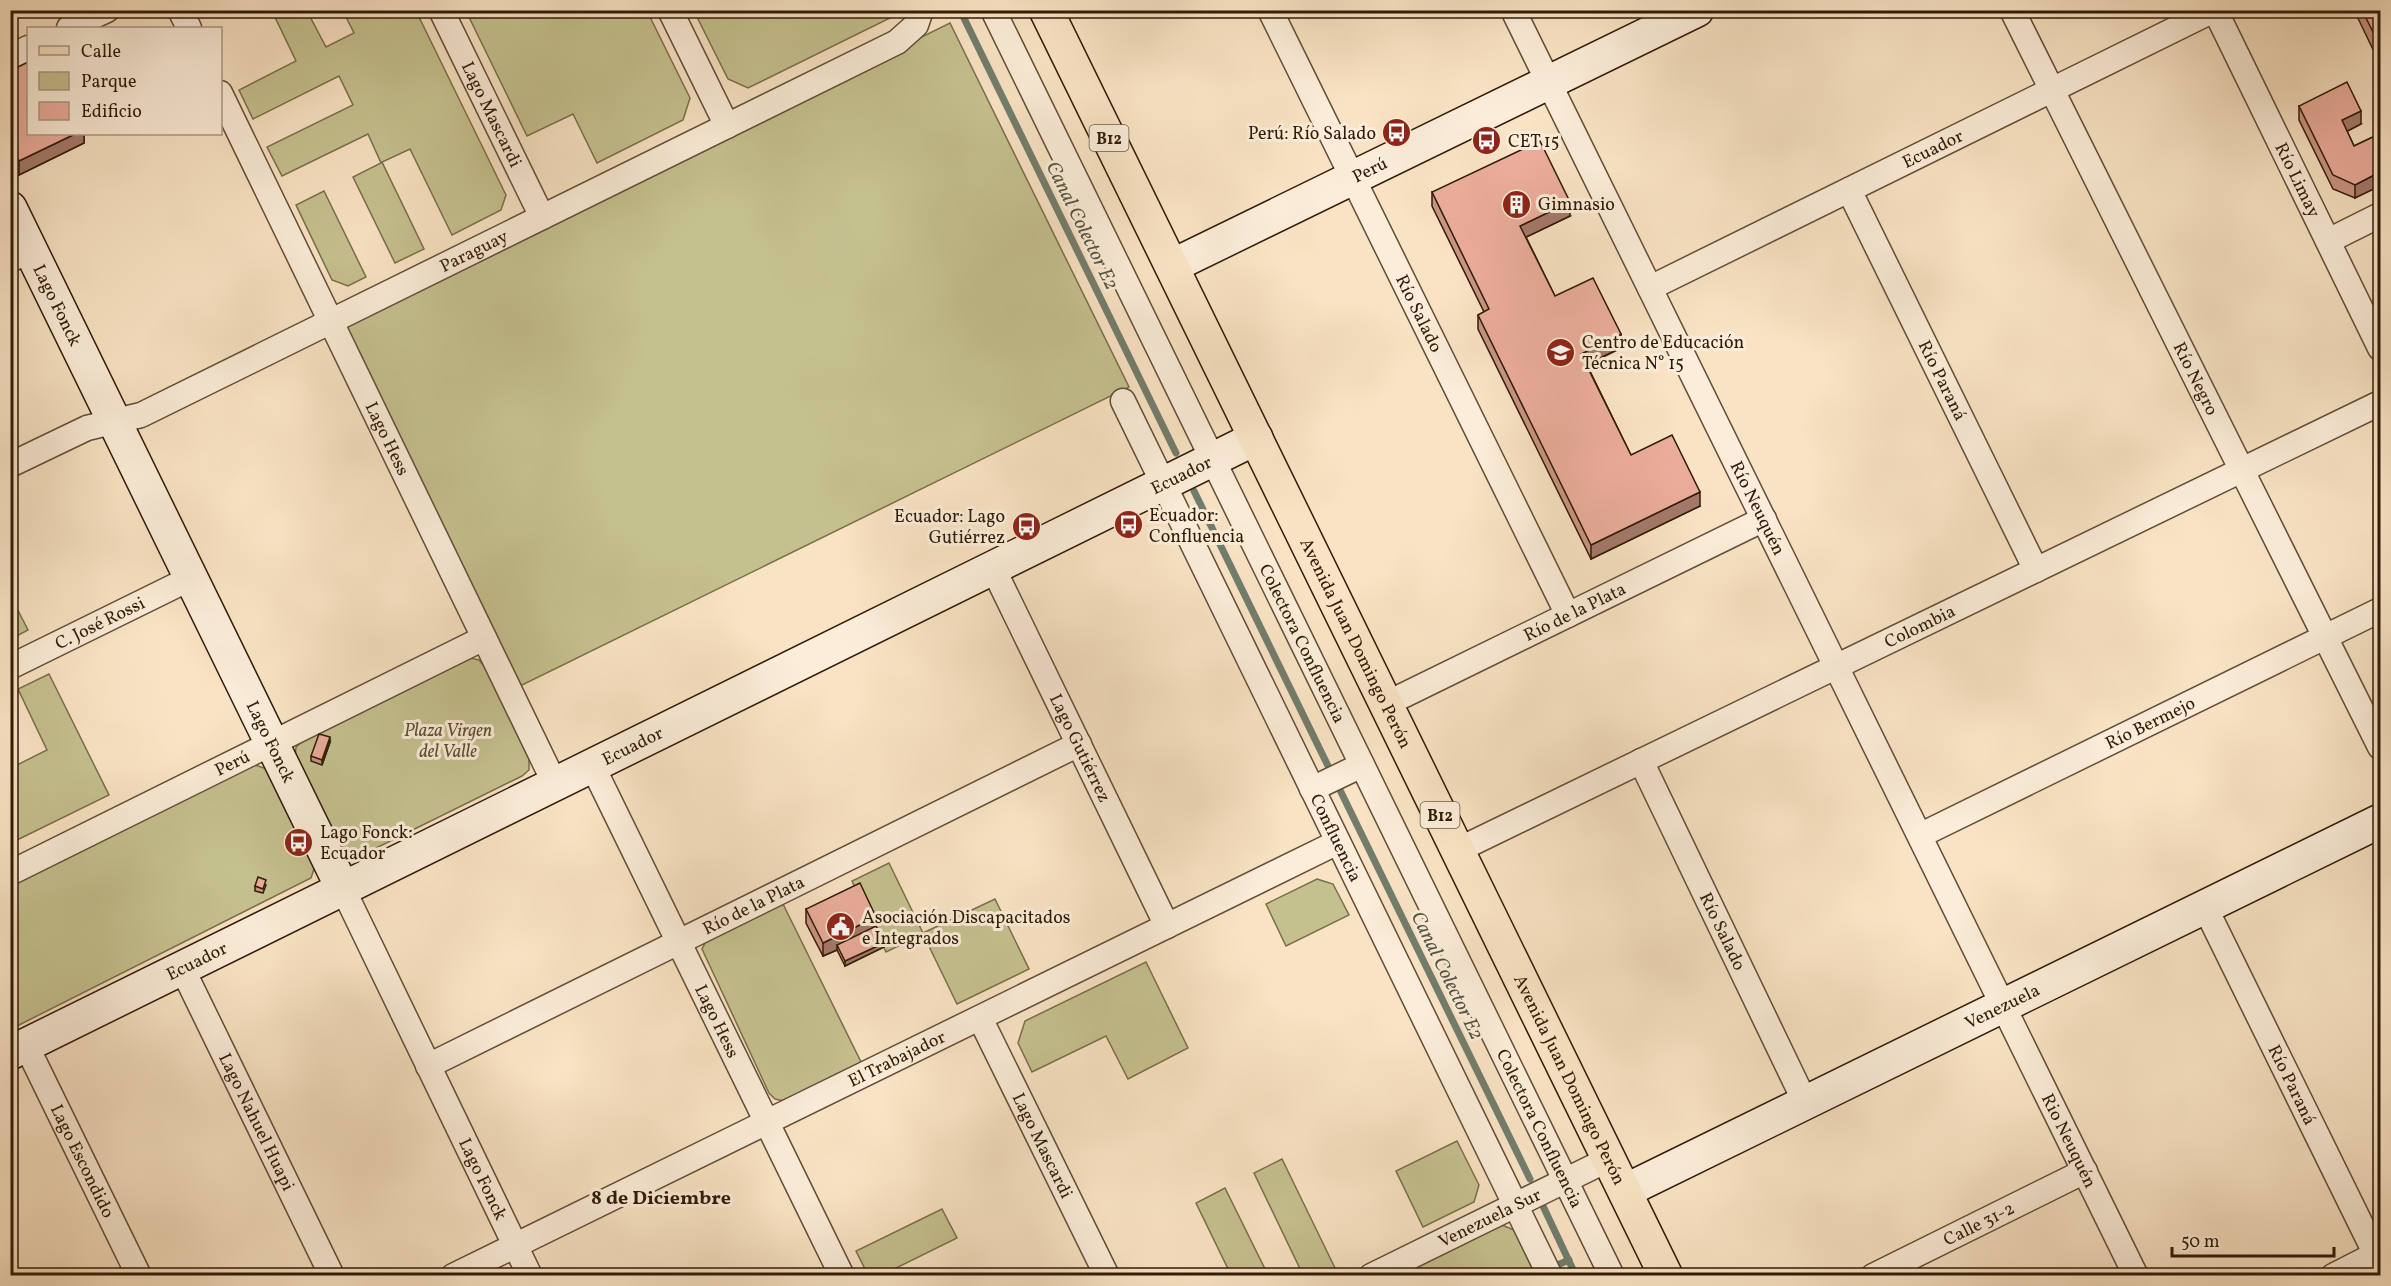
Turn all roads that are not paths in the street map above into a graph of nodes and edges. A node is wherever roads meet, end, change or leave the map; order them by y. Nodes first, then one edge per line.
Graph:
1 (106, 10) edge
2 (180, 10) edge
3 (441, 10) edge
4 (670, 10) edge
5 (993, 10) edge
6 (1046, 10) edge
7 (1270, 10) edge
8 (1513, 10) edge
9 (1697, 10) edge
10 (2012, 10) edge
11 (2215, 10) edge
12 (921, 12) edge
13 (71, 27) edge
14 (188, 27) edge
15 (27, 48) edge
16 (10, 57) edge
17 (1549, 83) junction
18 (2052, 90) junction
19 (222, 97) edge
20 (727, 126) junction
21 (1353, 178) junction
22 (1849, 190) junction
23 (10, 208) edge
24 (2380, 215) edge
25 (542, 217) junction
26 (2328, 241) junction
27 (21, 255) edge
28 (1172, 266) junction
29 (1650, 288) junction
30 (331, 321) junction
31 (2380, 348) edge
32 (1123, 401) dead end
33 (2380, 403) edge
34 (114, 421) junction
35 (1256, 438) junction
36 (1212, 460) junction
37 (10, 465) edge
38 (2242, 471) junction
39 (1163, 484) junction
40 (1764, 519) junction
41 (993, 568) junction
42 (2036, 570) junction
43 (191, 578) junction
44 (2380, 610) edge
45 (1568, 615) junction
46 (2325, 637) junction
47 (484, 638) junction
48 (1837, 666) junction
49 (10, 667) edge
50 (1386, 704) junction
51 (272, 743) junction
52 (1079, 744) junction
53 (2380, 747) edge
54 (1641, 761) junction
55 (592, 765) junction
56 (1362, 765) junction
57 (555, 784) junction
58 (1312, 789) junction
59 (2380, 821) edge
60 (1921, 835) junction
61 (1338, 842) junction
62 (1458, 850) junction
63 (10, 873) edge
64 (343, 889) junction
65 (2205, 907) junction
66 (1167, 926) junction
67 (679, 942) junction
68 (182, 968) junction
69 (2004, 1005) junction
70 (980, 1018) junction
71 (18, 1049) edge
72 (428, 1066) junction
73 (1805, 1102) junction
74 (767, 1122) junction
75 (1609, 1159) junction
76 (2085, 1171) junction
77 (1565, 1180) junction
78 (1625, 1191) junction
79 (1516, 1204) junction
80 (515, 1245) junction
81 (2379, 1256) edge
82 (139, 1275) edge
83 (332, 1275) edge
84 (453, 1275) edge
85 (530, 1275) edge
86 (842, 1275) edge
87 (1107, 1275) edge
88 (1371, 1275) edge
89 (1551, 1275) edge
90 (1612, 1275) edge
91 (1666, 1275) edge
92 (1873, 1275) edge
93 (2136, 1275) edge
94 (2333, 1275) edge

1 - 13 street
2 - 14 street
3 - 25 street, Lago Mascardi
4 - 20 street
5 - 36 street, Colectora Confluencia
6 - 28 main road, Avenida Juan Domingo Perón / B12
7 - 21 street, Río Salado
8 - 17 street, Río Neuquén
9 - 17 street, Perú
10 - 18 street, Río Negro
11 - 18 street, Ecuador
11 - 26 street, Río Limay
12 - 20 street, Paraguay
15 - 16 street
17 - 21 street, Perú
17 - 29 street, Río Neuquén
18 - 22 street, Ecuador
18 - 38 street, Río Negro
19 - 30 street, Lago Hess
20 - 25 street, Paraguay
21 - 28 street, Perú
21 - 45 street, Río Salado
22 - 29 street, Ecuador
22 - 42 street, Río Paraná
23 - 27 street, Lago Fonck
24 - 26 street
25 - 30 street, Paraguay
26 - 31 street, Río Limay
27 - 34 street, Lago Fonck
28 - 35 main road, Avenida Juan Domingo Perón / B12
29 - 40 street, Río Neuquén
30 - 34 street, Paraguay
30 - 47 street, Lago Hess
32 - 39 street, Confluencia
33 - 38 street, Colombia
34 - 37 street, Paraguay
34 - 43 street, Lago Fonck
35 - 36 street, Ecuador
35 - 50 main road, Avenida Juan Domingo Perón / B12
36 - 39 street, Ecuador
36 - 56 street, Colectora Confluencia
38 - 42 street, Colombia
38 - 46 street, Río Negro
39 - 41 street, Ecuador
39 - 58 street, Confluencia
40 - 45 street, Río de la Plata
40 - 48 street, Río Neuquén
41 - 52 street, Lago Gutiérrez
41 - 55 street, Ecuador
42 - 48 street, Colombia
43 - 49 street, C. José Rossi
43 - 51 street, Lago Fonck
44 - 46 street, Río Bermejo
45 - 50 street, Río de la Plata
46 - 53 street, Río Negro
46 - 60 street, Río Bermejo
47 - 51 street, Perú
47 - 57 street, Lago Hess
48 - 54 street, Colombia
48 - 60 street, Río Neuquén
50 - 62 main road, Avenida Juan Domingo Perón / B12
51 - 63 street, Perú
51 - 64 street, Lago Fonck
52 - 66 street, Lago Gutiérrez
52 - 67 street, Río de la Plata
54 - 62 street, Colombia
54 - 73 street, Río Salado
55 - 57 street, Ecuador
55 - 67 street, Lago Hess
56 - 58 street
56 - 77 street, Colectora Confluencia
57 - 64 street, Ecuador
58 - 61 street, Confluencia
59 - 65 street, Venezuela
60 - 69 street, Río Neuquén
61 - 66 street, El Trabajador
61 - 79 street, Confluencia
62 - 75 main road, Avenida Juan Domingo Perón / B12
64 - 68 street, Ecuador
64 - 72 street, Lago Fonck
65 - 69 street, Venezuela
65 - 81 street, Río Paraná
66 - 70 street, El Trabajador
67 - 72 street, Río de la Plata
67 - 74 street, Lago Hess
68 - 71 street, Ecuador
68 - 83 street, Lago Nahuel Huapi
69 - 73 street, Venezuela
69 - 76 street, Rio Neuquén
70 - 74 street, El Trabajador
70 - 87 street, Lago Mascardi
71 - 82 street, Lago Escondido
72 - 80 street, Lago Fonck
73 - 78 street, Venezuela
74 - 80 street, El Trabajador
74 - 86 street, Lago Hess
75 - 77 street, Venezuela Sur
75 - 78 main road, Avenida Juan Domingo Perón / B12
76 - 92 street, Calle 31-2
76 - 93 street, Rio Neuquén
77 - 79 street, Venezuela Sur
77 - 90 street, Colectora Confluencia
78 - 91 main road, Avenida Juan Domingo Perón / B12
79 - 88 street, Venezuela Sur
79 - 89 street, Confluencia
80 - 84 street, El Trabajador
80 - 85 street, Lago Fonck
81 - 94 street

